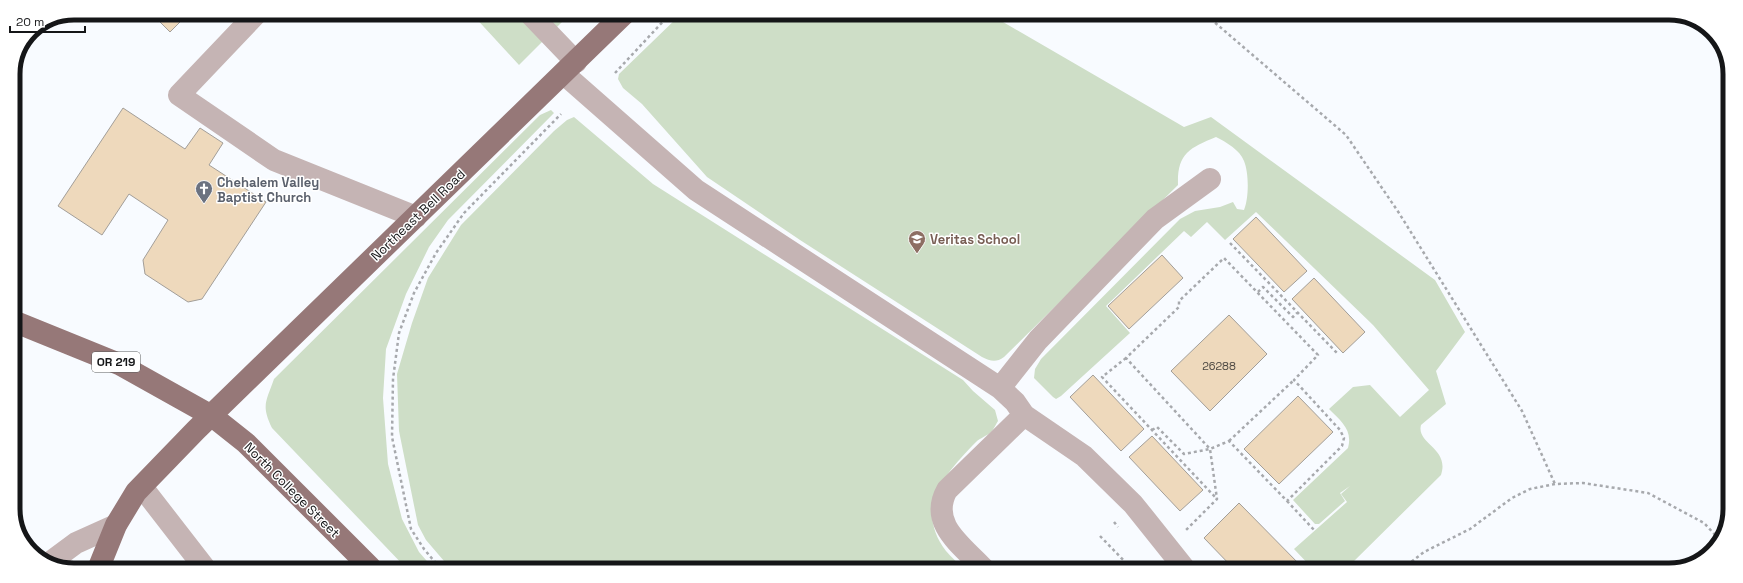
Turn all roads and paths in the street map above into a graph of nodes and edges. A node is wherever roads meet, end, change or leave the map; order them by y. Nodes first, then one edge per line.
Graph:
1 (250, 20) edge
2 (534, 20) edge
3 (618, 20) edge
4 (664, 20) edge
5 (1212, 20) edge
6 (570, 68) junction
7 (615, 73) dead end
8 (561, 114) dead end
9 (1210, 179) dead end
10 (416, 217) junction
11 (1230, 243) dead end
12 (1258, 292) junction
13 (1297, 313) junction
14 (20, 324) edge
15 (1337, 353) dead end
16 (1126, 358) junction
17 (1294, 380) junction
18 (1000, 388) junction
19 (1024, 415) junction
20 (212, 416) junction
21 (1152, 430) junction
22 (1229, 441) junction
23 (1210, 449) junction
24 (1555, 484) junction
25 (142, 487) junction
26 (1217, 499) junction
27 (1287, 500) junction
28 (116, 525) junction
29 (1315, 531) dead end
30 (1183, 532) dead end
31 (1100, 536) dead end
32 (1716, 536) edge
33 (54, 559) edge
34 (101, 563) edge
35 (201, 563) edge
36 (366, 563) edge
37 (436, 563) edge
38 (979, 563) edge
39 (1126, 563) edge
40 (1180, 563) edge
41 (1411, 563) edge

1 - 10 street
2 - 6 street
3 - 6 main road, Northeast Bell Road
4 - 7 path
5 - 24 path
6 - 10 main road, Northeast Bell Road
6 - 18 street
8 - 37 path
9 - 18 street
10 - 20 main road, Northeast Bell Road
11 - 13 path
12 - 13 path
12 - 16 path
12 - 17 path
13 - 15 path
14 - 20 main road, OR 219
16 - 21 path
16 - 23 path
17 - 22 path
17 - 27 path
18 - 19 street
19 - 38 street
19 - 40 street
20 - 25 main road, Northeast Bell Road
20 - 36 main road, North College Street / OR 219
21 - 23 path
21 - 26 path
22 - 23 path
22 - 27 path
23 - 26 path
24 - 32 path
24 - 41 path
25 - 28 main road, Northeast Bell Road
25 - 35 street
26 - 30 path
27 - 29 path
28 - 33 street
28 - 34 main road, Northeast Bell Road
31 - 39 path

